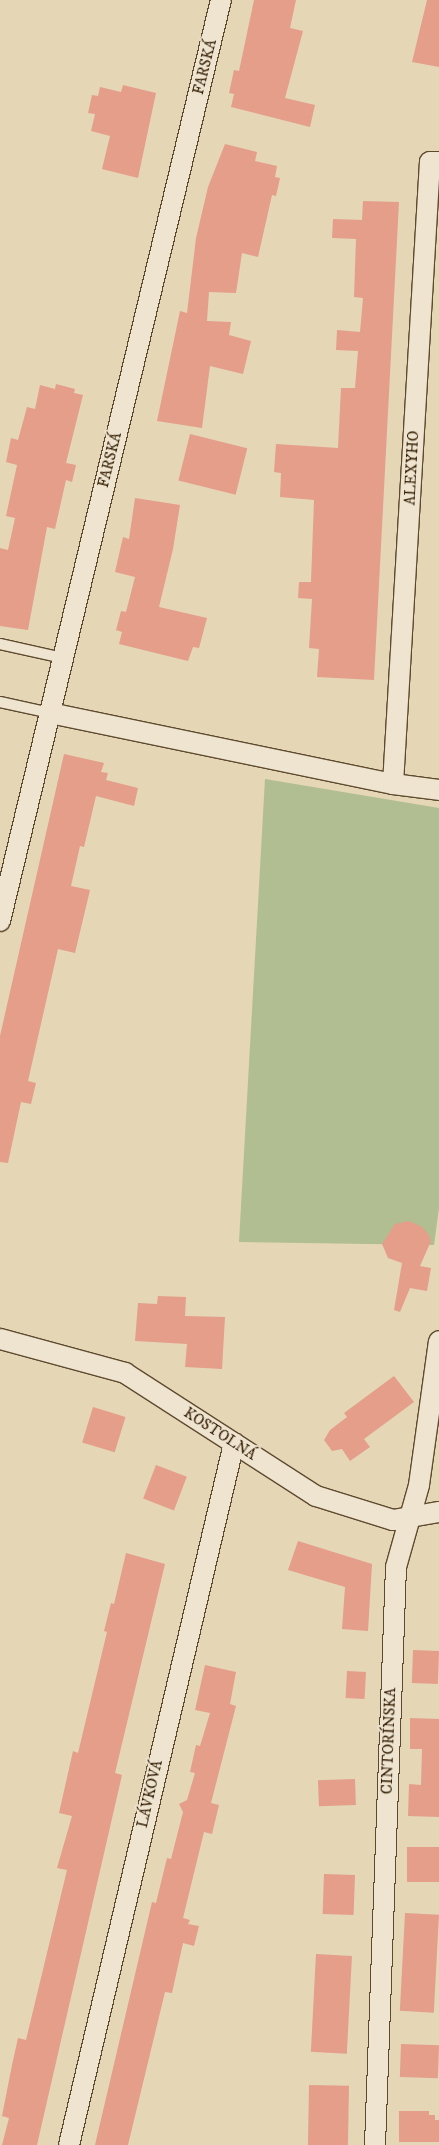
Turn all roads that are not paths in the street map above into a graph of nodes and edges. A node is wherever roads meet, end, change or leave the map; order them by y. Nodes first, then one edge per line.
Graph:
1 (221, 0) edge
2 (439, 162) edge
3 (0, 644) edge
4 (63, 658) junction
5 (0, 702) edge
6 (50, 713) junction
7 (394, 784) junction
8 (439, 790) edge
9 (0, 921) edge
10 (0, 1339) edge
11 (439, 1341) edge
12 (234, 1443) junction
13 (439, 1512) edge
14 (411, 1516) junction
15 (68, 2145) edge
16 (375, 2145) edge

1 - 4 street, FARSKÁ
2 - 7 street, ALEXYHO
3 - 4 lane
4 - 6 street, FARSKÁ
5 - 6 lane
6 - 7 street
6 - 9 street, FARSKÁ
7 - 8 street
10 - 12 street, KOSTOLNÁ
11 - 14 street, CINTORÍNSKA
12 - 14 street, KOSTOLNÁ
12 - 15 street, LÁVKOVÁ
13 - 14 street, KOSTOLNÁ
14 - 16 street, CINTORÍNSKA

